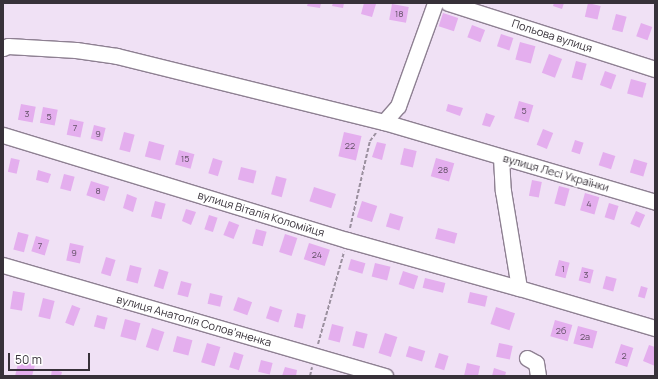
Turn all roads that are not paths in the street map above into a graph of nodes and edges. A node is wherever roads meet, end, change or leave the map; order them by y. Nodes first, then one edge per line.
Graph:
1 (435, 3) edge
2 (448, 3) edge
3 (3, 48) edge
4 (655, 69) edge
5 (384, 122) junction
6 (3, 135) edge
7 (501, 157) junction
8 (655, 202) edge
9 (3, 265) edge
10 (519, 288) junction
11 (655, 328) edge
12 (527, 358) dead end
13 (385, 376) edge
14 (538, 376) edge

1 - 5 street
2 - 4 street, Польова вулиця
3 - 5 street, вулиця Лесі Українки
5 - 7 street, вулиця Лесі Українки
6 - 10 street, вулиця Віталія Коломійця
7 - 8 street, вулиця Лесі Українки
7 - 10 street
9 - 13 street, вулиця Анатолія Соловʼяненка
10 - 11 street, вулиця Віталія Коломійця
12 - 14 street

